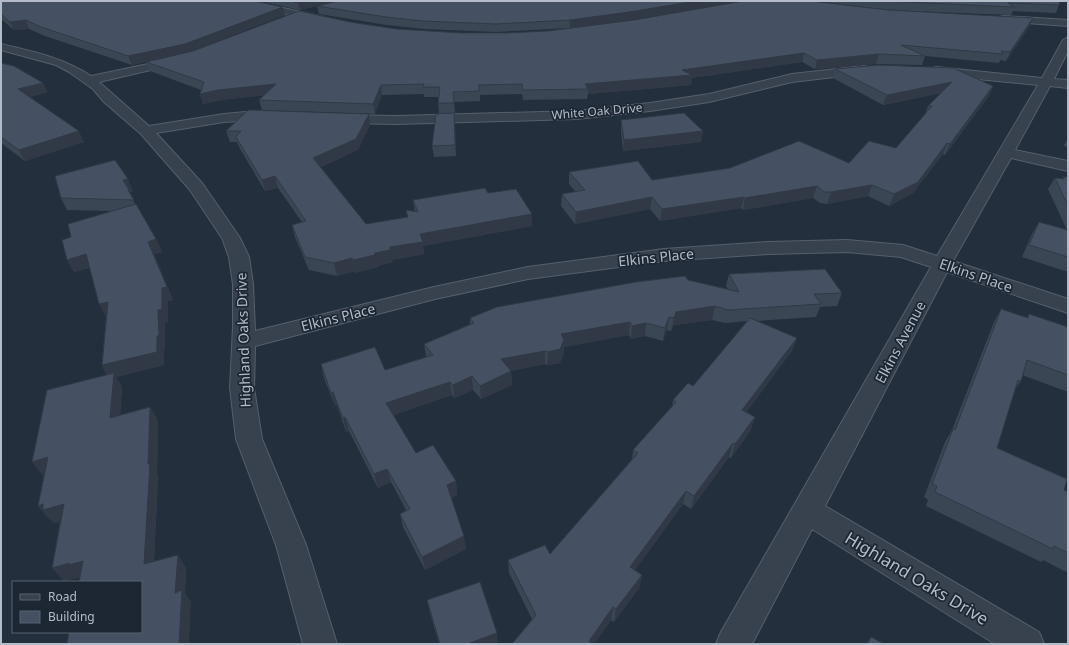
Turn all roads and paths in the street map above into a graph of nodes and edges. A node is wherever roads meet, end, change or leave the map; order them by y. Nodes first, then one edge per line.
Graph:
1 (240, 1) edge
2 (320, 9) dead end
3 (302, 14) junction
4 (995, 18) edge
5 (282, 21) edge
6 (335, 23) edge
7 (1068, 24) edge
8 (1068, 40) edge
9 (1, 47) edge
10 (191, 57) edge
11 (876, 69) edge
12 (920, 71) edge
13 (90, 80) junction
14 (1057, 84) edge
15 (282, 116) edge
16 (326, 118) edge
17 (146, 131) junction
18 (1005, 152) junction
19 (1068, 166) edge
20 (942, 263) junction
21 (1068, 306) edge
22 (244, 341) junction
23 (808, 512) junction
24 (320, 644) edge
25 (733, 644) edge
26 (1027, 644) edge

1 - 3 street
2 - 3 street
3 - 5 street
3 - 6 street
4 - 7 street
8 - 14 street, Elkins Avenue
9 - 13 street, Highland Oaks Drive
10 - 13 street
11 - 16 street, White Oak Drive
12 - 14 street
13 - 17 street, Highland Oaks Drive
14 - 18 street, Elkins Avenue
15 - 17 street
17 - 22 street, Highland Oaks Drive
18 - 19 street
18 - 20 street, Elkins Avenue
20 - 21 street, Elkins Place
20 - 22 street, Elkins Place
20 - 23 street, Elkins Avenue
22 - 24 street, Highland Oaks Drive
23 - 25 street, Elkins Avenue
23 - 26 street, Highland Oaks Drive

